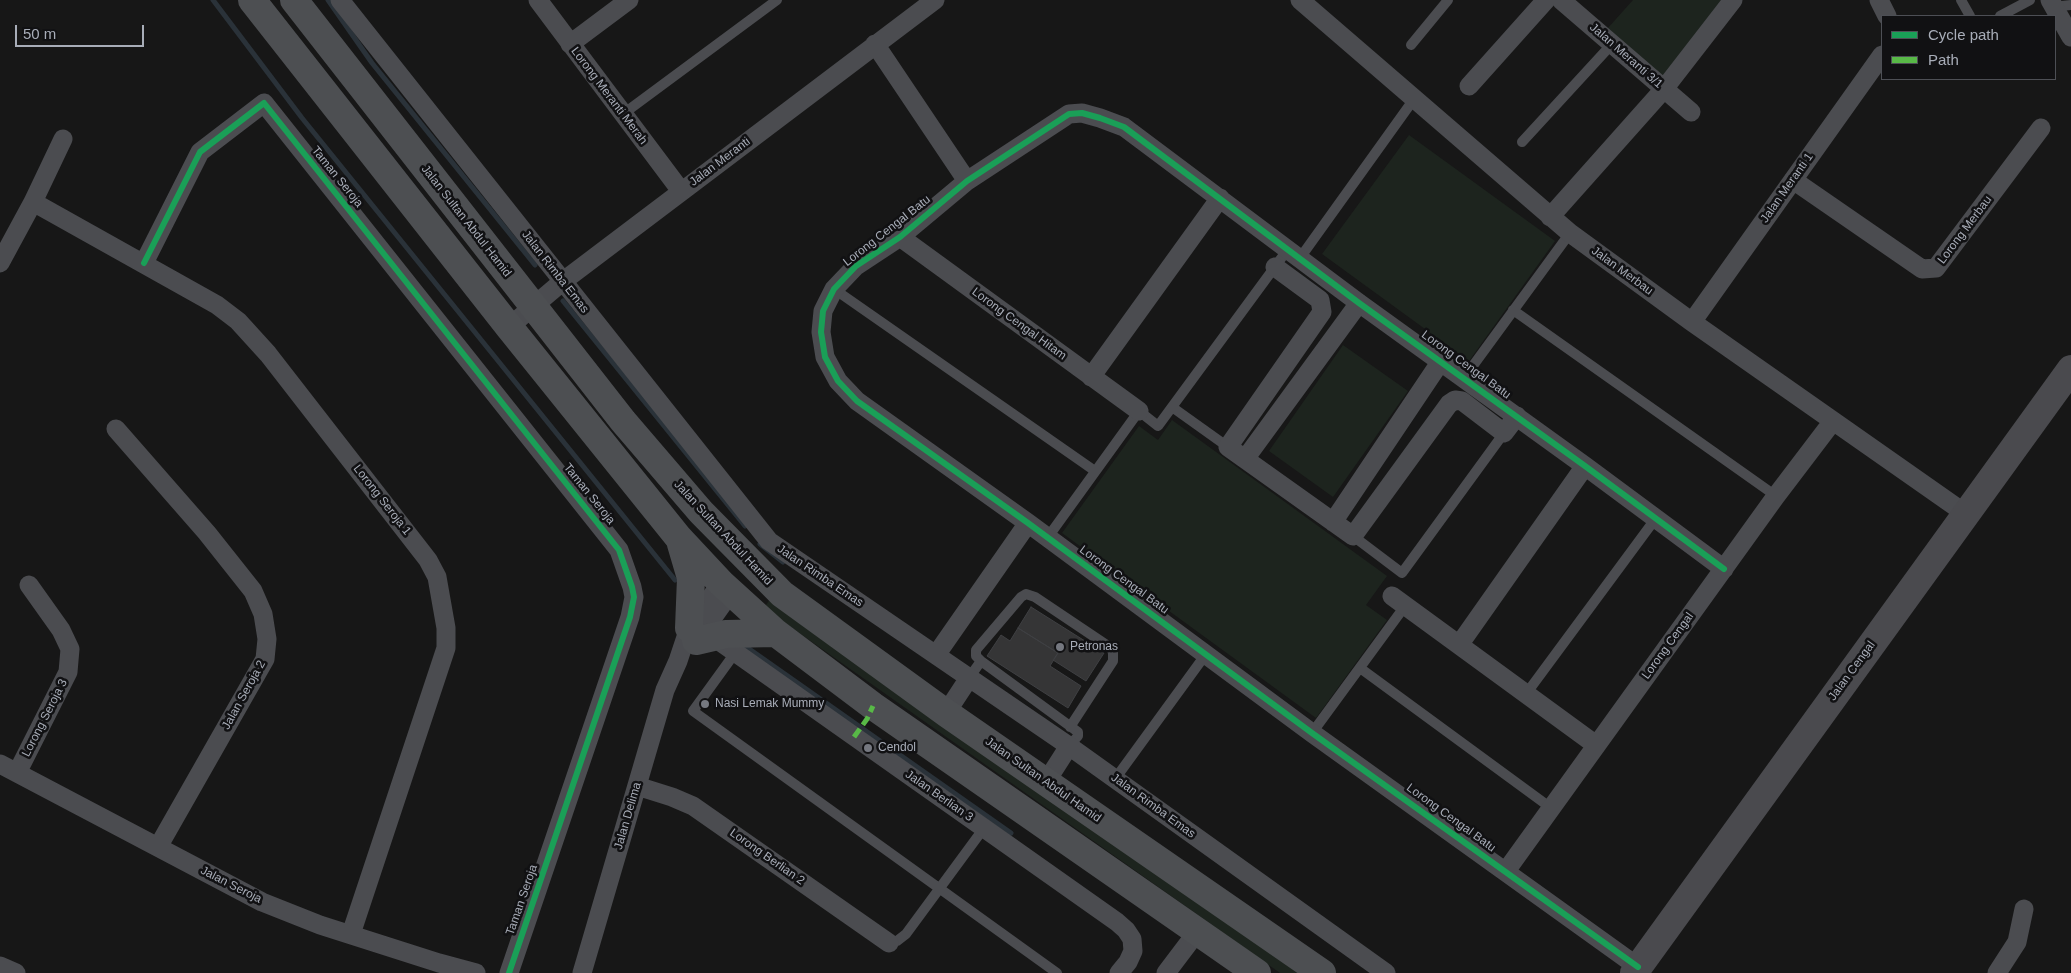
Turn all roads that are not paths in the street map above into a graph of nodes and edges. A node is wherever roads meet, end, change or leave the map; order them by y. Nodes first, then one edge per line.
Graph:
1 (252, 0) edge
2 (294, 0) edge
3 (340, 0) edge
4 (538, 0) edge
5 (629, 0) edge
6 (777, 0) edge
7 (935, 0) edge
8 (1300, 0) edge
9 (1448, 0) edge
10 (1546, 0) edge
11 (1561, 0) edge
12 (1733, 0) edge
13 (1879, 0) edge
14 (1961, 0) edge
15 (2030, 0) edge
16 (2058, 4) edge
17 (1887, 15) edge
18 (1969, 15) edge
19 (2002, 15) edge
20 (2071, 37) edge
21 (570, 44) junction
22 (875, 44) junction
23 (1612, 44) junction
24 (1412, 45) dead end
25 (1881, 56) edge
26 (1469, 86) dead end
27 (1664, 89) junction
28 (1414, 99) junction
29 (1691, 112) dead end
30 (623, 114) junction
31 (2041, 128) dead end
32 (64, 139) dead end
33 (1522, 142) dead end
34 (1793, 180) junction
35 (967, 181) junction
36 (681, 191) junction
37 (1220, 198) junction
38 (33, 202) junction
39 (1550, 217) junction
40 (1570, 233) junction
41 (900, 237) junction
42 (1294, 253) junction
43 (0, 263) edge
44 (144, 263) junction
45 (1275, 267) junction
46 (562, 282) junction
47 (834, 289) junction
48 (1359, 303) junction
49 (532, 307) junction
50 (1513, 310) junction
51 (1692, 322) junction
52 (509, 327) junction
53 (1442, 361) junction
54 (2071, 369) edge
55 (1091, 377) junction
56 (1464, 378) junction
57 (1172, 407) junction
58 (1138, 411) junction
59 (1516, 416) junction
60 (1833, 422) junction
61 (116, 429) dead end
62 (1504, 433) junction
63 (1228, 447) junction
64 (1245, 459) junction
65 (1585, 466) junction
66 (1095, 471) junction
67 (1776, 496) junction
68 (701, 512) junction
69 (1966, 514) junction
70 (1656, 518) junction
71 (1333, 522) junction
72 (1028, 523) junction
73 (1353, 536) junction
74 (678, 537) junction
75 (1048, 537) junction
76 (1724, 569) junction
77 (29, 586) dead end
78 (728, 586) junction
79 (782, 594) junction
80 (1398, 601) joint
81 (776, 633) junction
82 (699, 635) junction
83 (1459, 645) junction
84 (736, 653) junction
85 (1206, 654) junction
86 (936, 655) junction
87 (981, 661) junction
88 (1360, 668) junction
89 (969, 678) junction
90 (1526, 694) junction
91 (946, 713) junction
92 (1070, 726) junction
93 (1312, 732) junction
94 (1596, 745) junction
95 (1069, 746) junction
96 (0, 764) edge
97 (17, 773) junction
98 (1115, 779) junction
99 (1046, 782) junction
100 (637, 786) junction
101 (1551, 808) junction
102 (984, 828) junction
103 (158, 847) junction
104 (1506, 871) junction
105 (940, 889) junction
106 (2024, 909) dead end
107 (1197, 932) junction
108 (351, 934) junction
109 (889, 943) joint
110 (1636, 970) edge
111 (476, 973) edge
112 (509, 973) edge
113 (582, 973) edge
114 (1057, 973) edge
115 (1119, 973) edge
116 (1166, 973) edge
117 (1257, 973) edge
118 (1322, 973) edge
119 (1386, 973) edge
120 (1997, 973) edge

1 - 52 main road
2 - 49 main road, Jalan Sultan Abdul Hamid
3 - 46 street, Jalan Rimba Emas
4 - 21 street, Lorong Meranti Merah
5 - 21 street
6 - 30 lane
7 - 22 street, Jalan Meranti
8 - 28 street, Jalan Merbau
9 - 24 lane
10 - 26 street
11 - 23 street, Jalan Meranti 3/1
12 - 27 street
13 - 17 street
14 - 18 lane
15 - 19 lane
16 - 20 street
21 - 30 street, Lorong Meranti Merah
22 - 35 street
22 - 36 street, Jalan Meranti
23 - 27 street, Jalan Meranti 3/1
23 - 33 lane
25 - 34 street, Jalan Meranti 1
27 - 29 street, Jalan Meranti 3/1
27 - 39 street
28 - 39 street, Jalan Merbau
28 - 42 lane
30 - 36 street, Lorong Meranti Merah
31 - 34 street, Lorong Merbau
32 - 38 street
34 - 51 street, Jalan Meranti 1
35 - 37 street, Lorong Cengal Batu
35 - 41 street, Lorong Cengal Batu
36 - 46 street, Jalan Meranti
37 - 42 street, Lorong Cengal Batu
37 - 55 street
38 - 43 street
38 - 44 street, Lorong Seroja 1
39 - 40 street, Jalan Merbau
40 - 50 lane
40 - 51 street, Jalan Merbau
41 - 47 street, Lorong Cengal Batu
41 - 55 street, Lorong Cengal Hitam
42 - 45 lane
42 - 48 street, Lorong Cengal Batu
44 - 108 street, Lorong Seroja 1
44 - 112 street, Taman Seroja
45 - 57 lane
45 - 63 street
46 - 49 street, Jalan Meranti
46 - 86 street, Jalan Rimba Emas
47 - 66 lane
47 - 72 street, Lorong Cengal Batu
48 - 53 street, Lorong Cengal Batu
48 - 64 street
49 - 52 street, Jalan Meranti
49 - 68 main road, Jalan Sultan Abdul Hamid
50 - 56 lane
50 - 67 lane
51 - 60 street, Jalan Merbau
52 - 74 main road
53 - 56 street, Lorong Cengal Batu
53 - 71 street
54 - 69 street, Jalan Cengal
55 - 58 street, Lorong Cengal Hitam
56 - 59 street, Lorong Cengal Batu
57 - 58 lane
57 - 63 lane
58 - 66 lane
59 - 62 street
59 - 65 street, Lorong Cengal Batu
60 - 67 street, Lorong Cengal
60 - 69 street, Jalan Merbau
61 - 103 street, Jalan Seroja 2
62 - 73 street
62 - 73 lane
63 - 64 street
64 - 71 street
65 - 70 street, Lorong Cengal Batu
65 - 83 street
66 - 75 lane
67 - 76 street, Lorong Cengal
68 - 78 main road
68 - 79 main road, Jalan Sultan Abdul Hamid
69 - 110 street, Jalan Cengal
70 - 76 street, Lorong Cengal Batu
70 - 90 lane
71 - 73 street
72 - 75 street, Lorong Cengal Batu
72 - 86 street
74 - 78 main road
74 - 82 main road
75 - 85 street, Lorong Cengal Batu
76 - 94 street, Lorong Cengal
77 - 97 street, Lorong Seroja 3
78 - 79 main road
78 - 81 main road
78 - 82 street, Jalan Delima
79 - 91 main road, Jalan Sultan Abdul Hamid
80 - 83 street
80 - 88 lane
81 - 82 main road
81 - 107 main road
82 - 84 street, Jalan Berlian 3
82 - 100 street, Jalan Delima
83 - 90 street
84 - 102 street, Jalan Berlian 3
84 - 105 lane
85 - 93 street, Lorong Cengal Batu
85 - 98 lane
86 - 89 street, Jalan Rimba Emas
87 - 89 lane
87 - 92 lane
87 - 92 lane
88 - 93 lane
88 - 101 lane
89 - 91 street
89 - 95 street, Jalan Rimba Emas
90 - 94 street
91 - 99 main road, Jalan Sultan Abdul Hamid
92 - 95 lane
93 - 104 street, Lorong Cengal Batu
94 - 101 street, Lorong Cengal
95 - 98 street, Jalan Rimba Emas
95 - 99 street
96 - 97 street, Jalan Seroja
97 - 103 street, Jalan Seroja
98 - 119 street, Jalan Rimba Emas
99 - 118 main road, Jalan Sultan Abdul Hamid
100 - 109 street, Lorong Berlian 2
100 - 113 street, Jalan Delima
101 - 104 street, Lorong Cengal
102 - 105 lane
102 - 115 street, Jalan Berlian 3
103 - 108 street, Jalan Seroja
104 - 110 street, Lorong Cengal Batu
105 - 109 lane
105 - 114 lane
106 - 120 street
107 - 116 street
107 - 117 main road
108 - 111 street, Jalan Seroja

